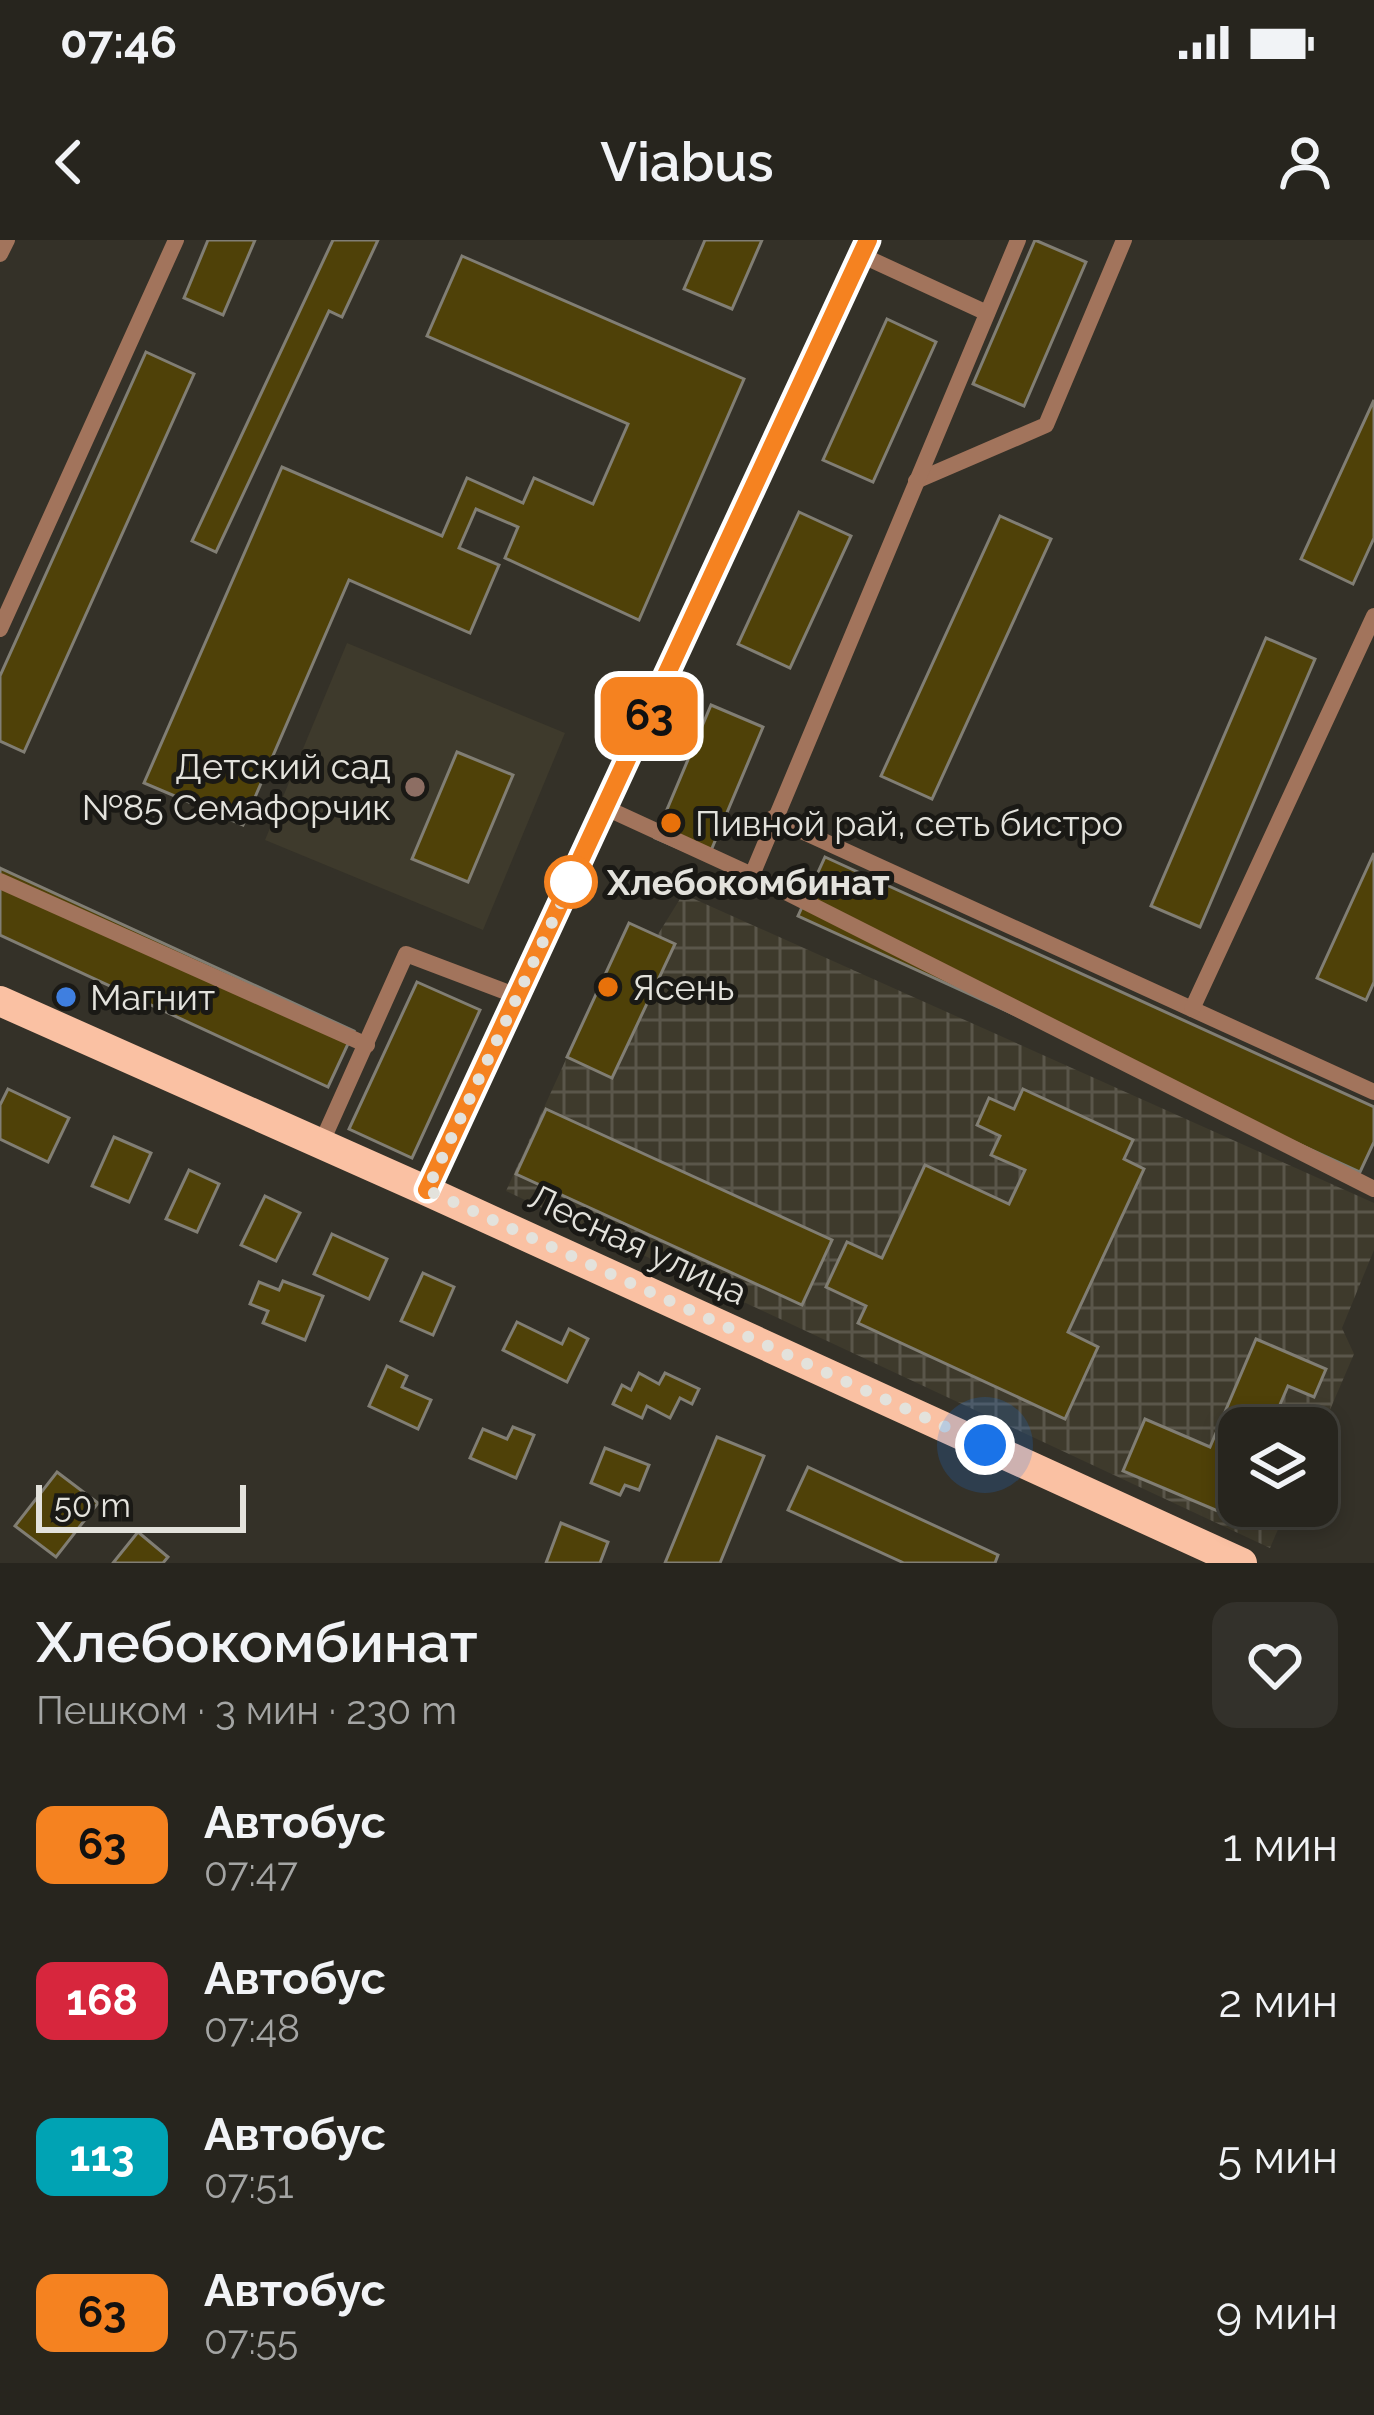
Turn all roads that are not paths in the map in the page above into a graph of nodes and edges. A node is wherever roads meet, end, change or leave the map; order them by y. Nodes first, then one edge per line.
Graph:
1 (7, 240) edge
2 (176, 240) edge
3 (1018, 240) edge
4 (1124, 240) edge
5 (864, 248) edge
6 (0, 254) edge
7 (987, 313) junction
8 (916, 481) junction
9 (1374, 616) edge
10 (0, 628) edge
11 (607, 808) junction
12 (773, 818) junction
13 (752, 875) junction
14 (0, 881) edge
15 (517, 996) junction
16 (0, 1000) edge
17 (1192, 1009) junction
18 (367, 1045) junction
19 (1374, 1092) edge
20 (320, 1146) junction
21 (1374, 1189) edge
22 (427, 1190) junction
23 (1242, 1563) edge

1 - 6 lane
2 - 10 lane
3 - 7 lane
4 - 8 lane
5 - 7 lane
5 - 11 street
7 - 8 lane
8 - 12 lane
9 - 17 lane
11 - 13 lane
11 - 15 street
12 - 13 lane
12 - 17 lane
13 - 21 lane
14 - 18 lane
15 - 18 lane
15 - 22 street
16 - 20 main road, Лесная улица
17 - 19 lane
18 - 20 lane
20 - 22 main road, Лесная улица
22 - 23 main road, Лесная улица

